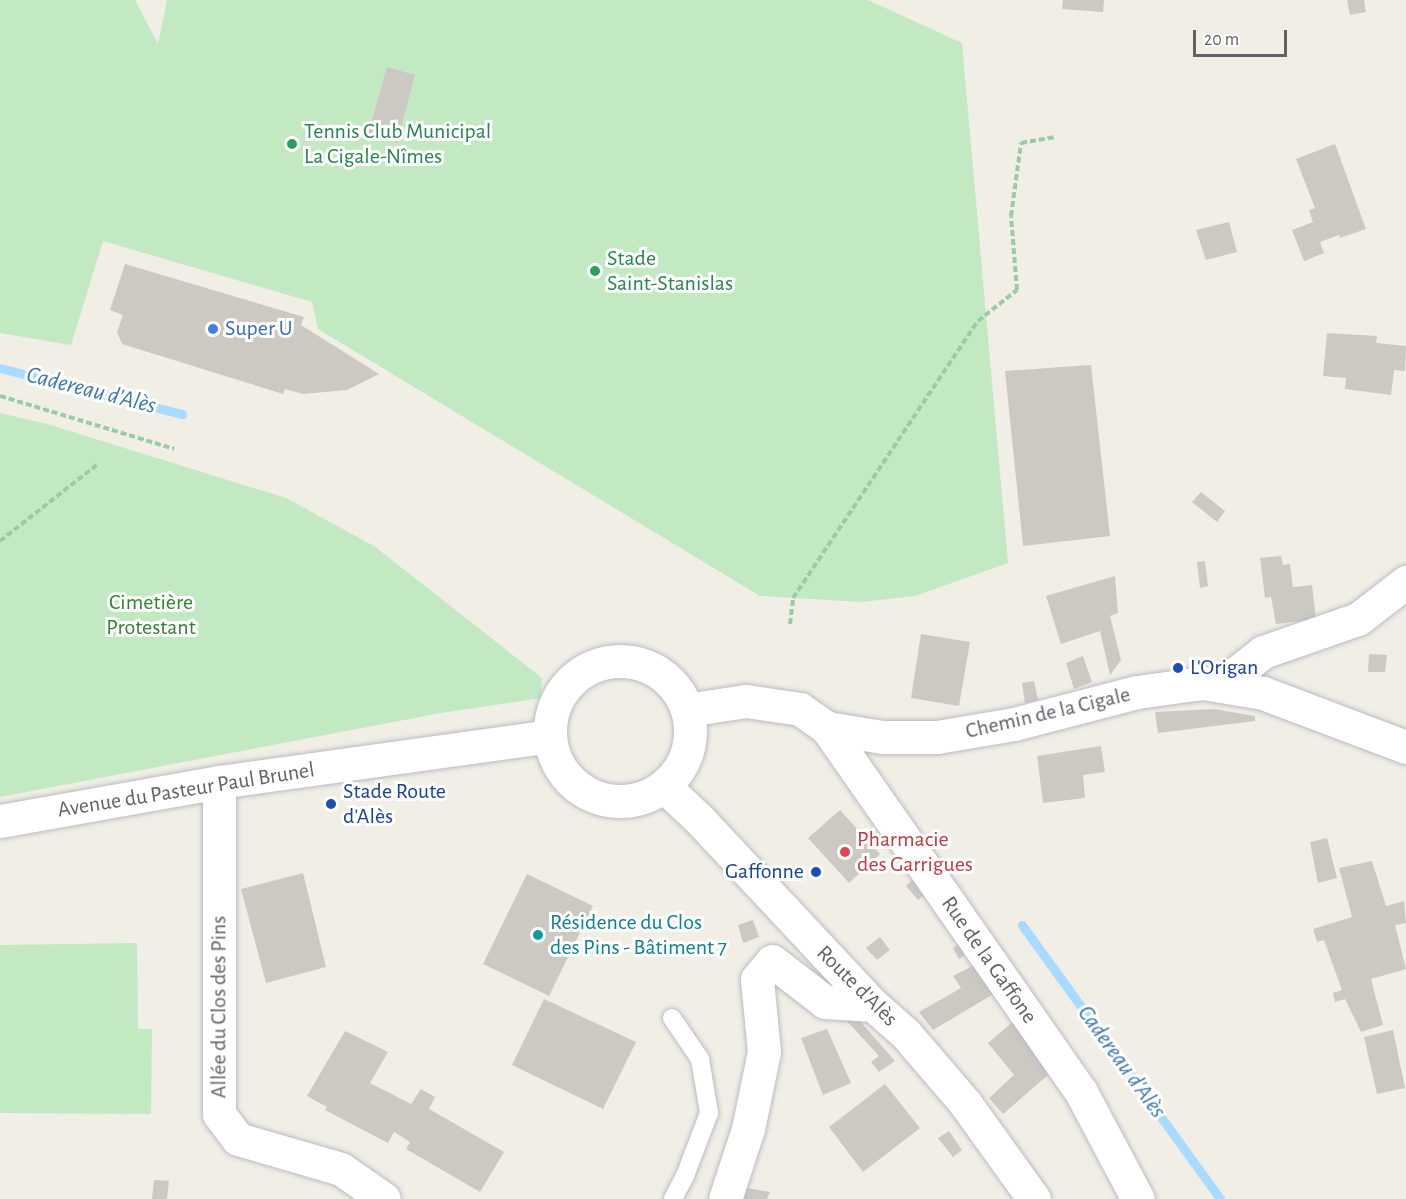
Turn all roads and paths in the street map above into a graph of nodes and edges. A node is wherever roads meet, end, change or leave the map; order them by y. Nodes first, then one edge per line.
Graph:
1 (1056, 137) dead end
2 (0, 396) edge
3 (174, 449) dead end
4 (98, 464) dead end
5 (0, 541) edge
6 (1406, 582) edge
7 (790, 624) dead end
8 (1221, 685) junction
9 (687, 710) junction
10 (827, 728) junction
11 (550, 736) junction
12 (1406, 747) edge
13 (219, 782) junction
14 (664, 786) junction
15 (0, 821) edge
16 (873, 1005) junction
17 (672, 1018) dead end
18 (384, 1199) edge
19 (673, 1199) edge
20 (725, 1199) edge
21 (1034, 1199) edge
22 (1138, 1199) edge

1 - 7 path
2 - 3 path
4 - 5 path
6 - 8 street
8 - 10 street, Chemin de la Cigale
8 - 12 street, Chemin de la Cigale
9 - 10 street, Chemin de la Cigale
9 - 11 street
9 - 14 street
10 - 22 street, Rue de la Gaffone
11 - 13 street, Avenue du Pasteur Paul Brunel
11 - 14 street
13 - 15 street, Avenue du Pasteur Paul Brunel
13 - 18 street, Allée du Clos des Pins
14 - 16 street, Route d'Alès
16 - 20 street
16 - 21 street, Route d'Alès
17 - 19 lane

